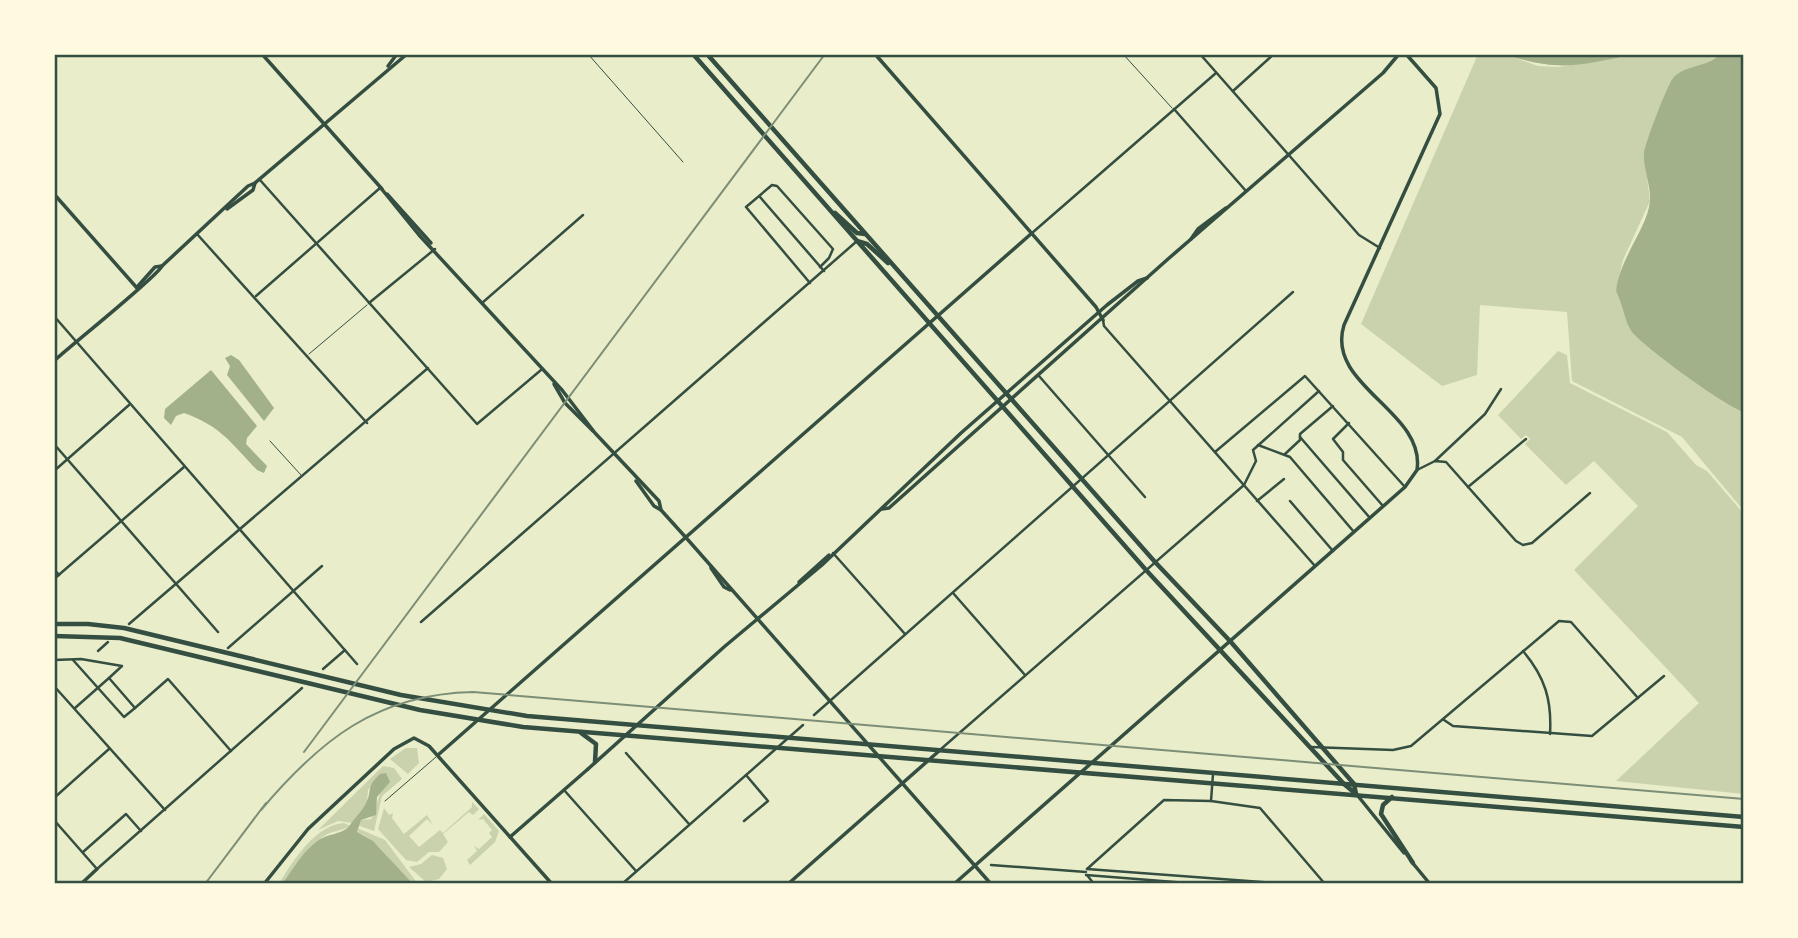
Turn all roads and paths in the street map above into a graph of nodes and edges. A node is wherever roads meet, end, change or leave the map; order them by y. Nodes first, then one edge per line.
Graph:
1 (262, 54) edge
2 (397, 54) edge
3 (407, 54) edge
4 (587, 54) edge
5 (693, 54) edge
6 (707, 54) edge
7 (875, 54) edge
8 (1123, 54) edge
9 (1200, 54) edge
10 (1274, 54) edge
11 (1399, 54) edge
12 (1406, 54) edge
13 (387, 68) junction
14 (1216, 73) junction
15 (1233, 91) junction
16 (1174, 109) junction
17 (323, 124) junction
18 (1287, 155) junction
19 (683, 162) dead end
20 (258, 182) junction
21 (380, 187) junction
22 (1246, 191) junction
23 (54, 194) edge
24 (759, 196) junction
25 (831, 212) junction
26 (583, 215) dead end
27 (1032, 233) junction
28 (197, 234) junction
29 (865, 234) junction
30 (857, 241) junction
31 (316, 243) junction
32 (1380, 248) junction
33 (435, 249) junction
34 (820, 267) junction
35 (895, 268) junction
36 (824, 271) junction
37 (1147, 278) junction
38 (810, 283) junction
39 (137, 288) junction
40 (1293, 292) dead end
41 (256, 296) junction
42 (369, 303) junction
43 (482, 303) junction
44 (1100, 312) junction
45 (54, 316) edge
46 (937, 316) junction
47 (1103, 320) junction
48 (929, 323) junction
49 (75, 342) junction
50 (307, 355) junction
51 (54, 360) edge
52 (428, 368) junction
53 (541, 370) junction
54 (1039, 376) junction
55 (1501, 389) dead end
56 (1319, 391) junction
57 (1006, 394) junction
58 (1012, 400) junction
59 (998, 401) junction
60 (1170, 401) junction
61 (129, 405) junction
62 (1334, 406) junction
63 (1003, 407) junction
64 (367, 423) junction
65 (1349, 423) junction
66 (1300, 437) junction
67 (1526, 439) dead end
68 (270, 441) dead end
69 (54, 444) edge
70 (1258, 444) junction
71 (1214, 452) junction
72 (613, 454) junction
73 (1284, 455) junction
74 (1109, 456) junction
75 (68, 459) junction
76 (1436, 461) junction
77 (184, 467) junction
78 (1417, 470) junction
79 (54, 471) edge
80 (300, 475) junction
81 (1284, 479) dead end
82 (1082, 480) junction
83 (1244, 485) junction
84 (1074, 487) junction
85 (1405, 487) junction
86 (1468, 487) junction
87 (1590, 493) dead end
88 (1145, 497) dead end
89 (1257, 501) junction
90 (1290, 501) dead end
91 (1383, 507) junction
92 (882, 509) junction
93 (1370, 518) junction
94 (122, 521) junction
95 (238, 529) junction
96 (1354, 532) junction
97 (685, 537) junction
98 (1333, 551) junction
99 (833, 553) junction
100 (1155, 562) junction
101 (322, 566) dead end
102 (1315, 566) junction
103 (54, 569) edge
104 (1146, 569) junction
105 (60, 575) junction
106 (54, 579) edge
107 (176, 583) junction
108 (292, 591) junction
109 (953, 593) junction
110 (757, 619) junction
111 (421, 622) dead end
112 (54, 624) edge
113 (129, 624) dead end
114 (218, 632) dead end
115 (906, 635) junction
116 (54, 636) edge
117 (1230, 641) junction
118 (108, 642) dead end
119 (229, 648) dead end
120 (1222, 648) junction
121 (345, 650) junction
122 (98, 651) dead end
123 (1523, 651) junction
124 (72, 659) junction
125 (54, 660) edge
126 (357, 664) dead end
127 (324, 669) dead end
128 (1026, 676) junction
129 (1664, 676) dead end
130 (109, 678) junction
131 (55, 688) edge
132 (98, 688) junction
133 (302, 688) dead end
134 (1638, 698) junction
135 (829, 702) junction
136 (135, 708) junction
137 (74, 709) junction
138 (814, 715) dead end
139 (1444, 720) junction
140 (638, 724) junction
141 (803, 725) dead end
142 (577, 731) junction
143 (626, 735) junction
144 (1550, 735) junction
145 (789, 737) junction
146 (867, 744) junction
147 (1311, 747) junction
148 (1323, 747) junction
149 (778, 748) junction
150 (110, 749) junction
151 (940, 750) junction
152 (231, 751) junction
153 (626, 753) dead end
154 (438, 755) junction
155 (878, 756) junction
156 (929, 760) junction
157 (595, 762) junction
158 (1090, 763) junction
159 (1078, 773) junction
160 (1213, 774) junction
161 (746, 775) junction
162 (902, 783) junction
163 (1354, 784) junction
164 (1212, 785) junction
165 (1344, 785) junction
166 (564, 790) junction
167 (1356, 794) junction
168 (1392, 797) junction
169 (54, 798) edge
170 (385, 801) dead end
171 (1211, 801) junction
172 (164, 810) junction
173 (1725, 815) junction
174 (1744, 817) edge
175 (54, 820) edge
176 (744, 821) dead end
177 (690, 824) junction
178 (1724, 825) junction
179 (1744, 827) edge
180 (141, 831) junction
181 (510, 836) junction
182 (82, 852) junction
183 (1413, 863) junction
184 (975, 865) junction
185 (991, 865) dead end
186 (97, 869) junction
187 (636, 871) junction
188 (1086, 872) junction
189 (1168, 875) junction
190 (1168, 881) junction
191 (1247, 882) edge
192 (81, 884) edge
193 (264, 884) edge
194 (552, 884) edge
195 (622, 884) edge
196 (788, 884) edge
197 (954, 884) edge
198 (991, 884) edge
199 (1094, 884) edge
200 (1200, 884) edge
201 (1288, 884) edge
202 (1325, 884) edge
203 (1430, 884) edge

1 - 17 street
2 - 13 street
3 - 13 street
4 - 19 lane
5 - 25 main road
6 - 29 main road
7 - 27 street
8 - 16 lane
9 - 14 street
10 - 15 street
11 - 18 street
12 - 32 street
13 - 17 street
14 - 15 street
14 - 16 street
15 - 18 street
16 - 22 street
16 - 27 street
17 - 20 street
17 - 21 street
18 - 22 street
18 - 32 street
20 - 28 street
20 - 31 street
21 - 31 street
21 - 33 street
22 - 37 street
23 - 39 street
24 - 34 street
24 - 34 street
24 - 38 street
25 - 29 main road
25 - 30 main road
26 - 43 street
27 - 44 street
27 - 46 street
28 - 39 street
28 - 41 street
29 - 35 main road
30 - 35 main road
30 - 36 street
30 - 48 main road
31 - 41 street
31 - 42 street
32 - 78 street
33 - 42 street
33 - 43 street
34 - 36 street
35 - 46 main road
36 - 38 street
37 - 44 street
37 - 47 street
38 - 72 street
39 - 49 street
40 - 60 street
41 - 50 street
42 - 50 lane
42 - 52 street
43 - 53 street
44 - 47 street
44 - 57 street
45 - 49 street
46 - 48 street
46 - 57 main road
47 - 54 street
47 - 60 street
48 - 59 main road
48 - 97 street
49 - 51 street
49 - 61 street
50 - 64 street
52 - 53 street
52 - 64 street
53 - 72 street
54 - 58 street
54 - 74 street
55 - 76 street
56 - 62 street
56 - 70 street
56 - 71 street
57 - 58 main road
57 - 59 street
58 - 63 street
58 - 82 main road
59 - 63 main road
59 - 92 street
60 - 71 street
60 - 74 street
61 - 75 street
61 - 77 street
62 - 65 street
62 - 66 street
63 - 84 main road
63 - 92 street
64 - 80 street
65 - 85 street
65 - 91 street
66 - 73 street
66 - 93 street
67 - 86 street
68 - 80 lane
69 - 75 street
70 - 73 street
70 - 83 street
71 - 83 street
72 - 97 street
72 - 111 street
73 - 96 street
74 - 82 street
74 - 88 street
75 - 79 street
75 - 94 street
76 - 78 street
76 - 86 street
77 - 94 street
77 - 95 street
78 - 85 street
80 - 95 street
81 - 89 street
82 - 84 street
82 - 100 main road
83 - 89 street
83 - 100 street
84 - 104 main road
84 - 109 street
85 - 91 street
86 - 87 street
89 - 102 street
90 - 98 street
91 - 93 street
92 - 99 street
93 - 96 street
94 - 105 street
94 - 107 street
95 - 107 street
95 - 108 street
96 - 98 street
97 - 110 street
97 - 154 street
98 - 102 street
99 - 110 street
99 - 115 street
100 - 104 street
100 - 117 main road
101 - 108 street
102 - 117 street
103 - 105 street
104 - 120 main road
104 - 128 street
105 - 106 street
107 - 113 street
107 - 114 street
108 - 119 street
108 - 121 street
109 - 115 street
109 - 128 street
110 - 135 street
110 - 140 street
112 - 140 main road
115 - 135 street
116 - 142 main road
117 - 120 street
117 - 148 main road
118 - 122 street
120 - 147 main road
120 - 158 street
121 - 126 street
121 - 127 street
123 - 134 street
123 - 139 street
123 - 144 street
124 - 125 street
124 - 130 street
124 - 132 street
128 - 151 street
129 - 134 street
130 - 132 street
130 - 136 street
131 - 137 street
132 - 136 street
132 - 137 street
133 - 152 street
134 - 144 street
135 - 138 street
135 - 146 street
136 - 152 street
137 - 150 street
139 - 144 street
139 - 148 street
140 - 143 street
140 - 145 main road
141 - 145 street
142 - 143 main road
142 - 157 main road
143 - 149 main road
143 - 157 street
145 - 146 main road
145 - 149 street
146 - 151 main road
146 - 155 street
147 - 148 street
147 - 165 main road
148 - 163 main road
149 - 155 main road
149 - 161 street
150 - 169 street
150 - 172 street
151 - 156 street
151 - 158 main road
152 - 172 street
153 - 177 street
154 - 170 lane
154 - 181 street
154 - 193 street
155 - 156 main road
155 - 162 street
156 - 159 main road
156 - 162 street
157 - 166 street
158 - 159 street
158 - 160 main road
159 - 164 main road
159 - 184 street
160 - 164 street
160 - 165 main road
161 - 176 street
161 - 177 street
162 - 184 street
162 - 196 street
163 - 165 main road
163 - 167 main road
163 - 173 main road
164 - 167 main road
164 - 171 street
165 - 167 main road
166 - 181 street
166 - 187 street
167 - 168 main road
167 - 183 street
168 - 178 main road
168 - 183 main road
171 - 188 street
171 - 202 street
172 - 180 street
173 - 174 main road
173 - 178 street
175 - 182 street
177 - 187 street
178 - 179 main road
180 - 182 street
180 - 186 street
181 - 194 street
182 - 186 street
183 - 203 street
184 - 197 street
184 - 198 street
185 - 188 street
186 - 192 street
187 - 195 street
188 - 189 street
188 - 190 street
188 - 199 street
189 - 190 street
189 - 191 street
190 - 200 street
191 - 201 street

